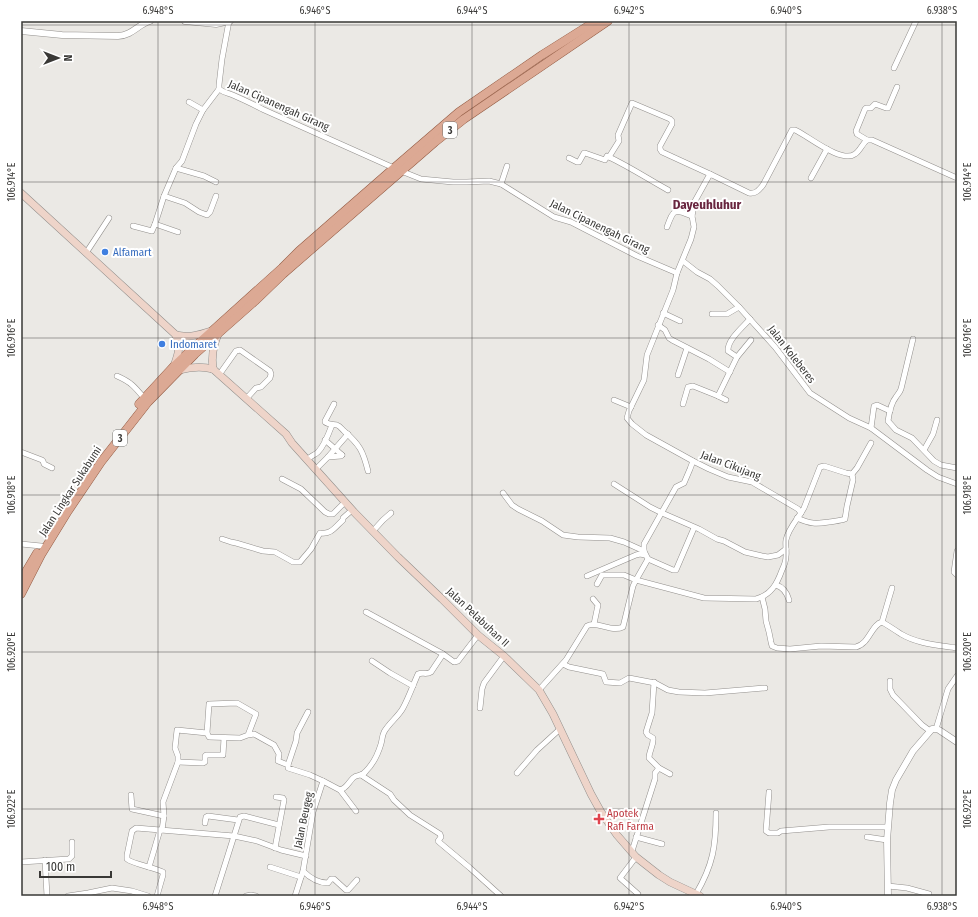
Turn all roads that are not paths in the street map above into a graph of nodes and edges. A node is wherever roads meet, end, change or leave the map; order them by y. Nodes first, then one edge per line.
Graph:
1 (150, 21) edge
2 (184, 21) edge
3 (229, 21) edge
4 (596, 21) edge
5 (608, 21) edge
6 (916, 21) edge
7 (21, 31) edge
8 (894, 68) dead end
9 (897, 87) dead end
10 (219, 89) junction
11 (189, 102) dead end
12 (203, 110) junction
13 (867, 140) junction
14 (827, 149) junction
15 (609, 157) junction
16 (569, 158) dead end
17 (508, 166) dead end
18 (176, 168) junction
19 (397, 170) junction
20 (710, 174) junction
21 (811, 178) dead end
22 (957, 178) edge
23 (216, 182) dead end
24 (501, 184) junction
25 (668, 190) dead end
26 (21, 193) edge
27 (164, 196) junction
28 (216, 196) dead end
29 (692, 216) junction
30 (109, 218) dead end
31 (155, 224) junction
32 (133, 226) dead end
33 (667, 227) dead end
34 (178, 232) dead end
35 (86, 253) junction
36 (683, 261) junction
37 (677, 273) junction
38 (739, 307) junction
39 (664, 313) junction
40 (712, 314) dead end
41 (750, 319) junction
42 (680, 320) dead end
43 (658, 325) junction
44 (216, 332) junction
45 (176, 335) junction
46 (913, 339) dead end
47 (751, 340) dead end
48 (687, 348) junction
49 (737, 358) junction
50 (174, 369) junction
51 (213, 369) junction
52 (730, 372) junction
53 (220, 375) junction
54 (678, 375) dead end
55 (117, 376) dead end
56 (718, 396) junction
57 (144, 398) junction
58 (246, 399) junction
59 (614, 400) dead end
60 (726, 400) dead end
61 (334, 404) dead end
62 (683, 404) dead end
63 (631, 407) junction
64 (890, 411) junction
65 (937, 420) dead end
66 (332, 425) junction
67 (871, 428) junction
68 (348, 434) junction
69 (326, 440) junction
70 (871, 442) dead end
71 (335, 448) junction
72 (924, 450) junction
73 (21, 452) edge
74 (328, 457) junction
75 (307, 460) junction
76 (693, 461) junction
77 (52, 468) dead end
78 (316, 468) junction
79 (957, 468) edge
80 (368, 471) dead end
81 (852, 474) junction
82 (282, 479) dead end
83 (614, 484) dead end
84 (957, 484) edge
85 (503, 493) dead end
86 (345, 502) junction
87 (68, 507) junction
88 (352, 510) junction
89 (391, 513) dead end
90 (662, 513) junction
91 (801, 513) junction
92 (797, 518) junction
93 (694, 528) junction
94 (373, 531) junction
95 (222, 539) dead end
96 (21, 544) edge
97 (44, 544) junction
98 (786, 549) junction
99 (957, 551) edge
100 (646, 555) junction
101 (957, 575) edge
102 (587, 576) dead end
103 (21, 580) edge
104 (636, 580) junction
105 (597, 584) dead end
106 (776, 585) junction
107 (892, 588) dead end
108 (21, 594) edge
109 (759, 598) junction
110 (593, 599) dead end
111 (789, 600) dead end
112 (366, 612) dead end
113 (882, 622) junction
114 (594, 624) junction
115 (478, 635) junction
116 (957, 648) edge
117 (443, 654) junction
118 (504, 656) junction
119 (372, 661) dead end
120 (563, 664) junction
121 (957, 676) edge
122 (890, 681) dead end
123 (654, 682) junction
124 (413, 686) junction
125 (765, 688) dead end
126 (539, 690) junction
127 (480, 708) dead end
128 (308, 712) dead end
129 (560, 729) junction
130 (933, 730) junction
131 (207, 733) junction
132 (248, 734) junction
133 (224, 738) junction
134 (957, 742) edge
135 (178, 762) junction
136 (288, 765) junction
137 (659, 768) junction
138 (517, 773) dead end
139 (670, 774) dead end
140 (362, 775) junction
141 (323, 781) junction
142 (340, 790) junction
143 (769, 792) dead end
144 (131, 795) dead end
145 (276, 797) dead end
146 (356, 810) dead end
147 (716, 813) dead end
148 (164, 816) junction
149 (238, 820) junction
150 (205, 823) dead end
151 (279, 825) junction
152 (888, 827) junction
153 (161, 830) junction
154 (234, 836) junction
155 (636, 837) junction
156 (867, 837) dead end
157 (887, 840) junction
158 (72, 842) dead end
159 (662, 844) dead end
160 (275, 848) junction
161 (634, 854) junction
162 (306, 856) junction
163 (45, 860) junction
164 (21, 862) edge
165 (149, 867) junction
166 (270, 867) dead end
167 (303, 871) junction
168 (301, 877) junction
169 (357, 880) dead end
170 (888, 886) junction
171 (638, 894) dead end
172 (929, 894) dead end
173 (698, 895) edge
174 (47, 896) edge
175 (68, 896) edge
176 (148, 896) edge
177 (157, 896) edge
178 (215, 896) edge
179 (246, 896) edge
180 (256, 896) edge
181 (295, 896) edge
182 (501, 896) edge
183 (888, 896) edge

1 - 7 street
2 - 3 street
3 - 10 street, Jalan Cipanengah Girang
4 - 19 main road, 3
5 - 19 main road, 3
6 - 8 street
9 - 13 street
10 - 12 street
10 - 19 street, Jalan Cipanengah Girang
11 - 12 street
12 - 18 street
13 - 14 street
13 - 22 street
14 - 20 street
14 - 21 street
15 - 16 street
15 - 20 street
15 - 25 street
17 - 24 street
18 - 23 street
18 - 27 street
19 - 24 street, Jalan Cipanengah Girang
19 - 44 main road, 3
20 - 29 street
24 - 37 street, Jalan Cipanengah Girang
26 - 35 main road
27 - 28 street
27 - 31 street
29 - 33 street
29 - 36 street
30 - 35 street
31 - 32 street
31 - 34 street
35 - 45 main road
36 - 37 street
36 - 38 street, Jalan Koleberes
37 - 39 street
38 - 40 street
38 - 41 street, Jalan Koleberes
39 - 42 street
39 - 43 street
41 - 49 street
41 - 67 street, Jalan Koleberes
43 - 48 street
43 - 63 street
44 - 45 main road
44 - 50 main road, 3
44 - 51 main road
45 - 50 main road
46 - 64 street
47 - 49 street
48 - 52 street
48 - 54 street
49 - 52 street
50 - 51 main road
50 - 57 main road, Jalan Lingkar Sukabumi / 3
50 - 87 main road, Jalan Lingkar Sukabumi / 3
51 - 53 main road, Jalan Pelabuhan II
52 - 56 street
53 - 58 main road, Jalan Pelabuhan II
53 - 58 street
55 - 57 street
56 - 60 street
56 - 62 street
57 - 87 main road, Jalan Lingkar Sukabumi / 3
58 - 75 main road, Jalan Pelabuhan II
59 - 63 street
61 - 66 street
63 - 76 street, Jalan Cikujang
64 - 67 street
64 - 72 street
65 - 72 street
66 - 68 street
66 - 69 street
67 - 84 street, Jalan Koleberes
68 - 71 street
68 - 80 street
69 - 71 street
69 - 75 street
70 - 81 street
71 - 74 street
71 - 74 street
72 - 79 street
73 - 77 street
74 - 78 street
75 - 78 main road, Jalan Pelabuhan II
76 - 90 street
76 - 91 street, Jalan Cikujang
78 - 86 main road, Jalan Pelabuhan II
81 - 91 street
81 - 92 street
82 - 86 street
83 - 90 street
85 - 100 street
86 - 88 main road, Jalan Pelabuhan II
87 - 97 main road, Jalan Lingkar Sukabumi / 3
88 - 94 main road, Jalan Pelabuhan II
88 - 95 street
89 - 94 street
90 - 93 street
90 - 100 street
91 - 92 street
92 - 98 street
93 - 98 street
93 - 100 street
94 - 115 main road, Jalan Pelabuhan II
96 - 97 street
97 - 103 main road, Jalan Lingkar Sukabumi
97 - 108 main road, Jalan Lingkar Sukabumi / 3
98 - 106 street
99 - 101 street
100 - 102 street
100 - 104 street
104 - 105 street
104 - 109 street
104 - 114 street
106 - 109 street
106 - 111 street
107 - 113 street
109 - 113 street
110 - 114 street
112 - 117 street
113 - 116 street
114 - 120 street
115 - 117 street
115 - 118 main road, Jalan Pelabuhan II
117 - 124 street
118 - 126 main road, Jalan Pelabuhan II
118 - 127 street
119 - 124 street
120 - 123 street
120 - 126 street
121 - 130 street
122 - 130 street
123 - 125 street
123 - 137 street
124 - 140 street
126 - 129 main road, Jalan Pelabuhan II
128 - 136 street
129 - 138 street
129 - 161 main road, Jalan Pelabuhan II
130 - 134 street
130 - 152 street
131 - 132 street
131 - 133 street
131 - 135 street
132 - 133 street
132 - 136 street
133 - 135 street
135 - 148 street
136 - 141 street
137 - 139 street
137 - 155 street
140 - 142 street
140 - 182 street
141 - 142 street, Jalan Beugeg
141 - 162 street, Jalan Beugeg
142 - 146 street
143 - 152 street
144 - 148 street
145 - 151 street
147 - 173 street
148 - 153 street
149 - 150 street
149 - 151 street
149 - 154 street
151 - 160 street
152 - 157 street
153 - 154 street
153 - 165 street
153 - 165 street
154 - 160 street
154 - 178 street
155 - 159 street
155 - 161 street
156 - 157 street
157 - 170 street
158 - 163 street
160 - 162 street
161 - 171 street
161 - 173 main road, Jalan Pelabuhan II
162 - 167 street, Jalan Beugeg
163 - 164 street
163 - 174 street
165 - 177 street
166 - 168 street
167 - 168 street, Jalan Beugeg
167 - 169 street
168 - 181 street, Jalan Beugeg
170 - 172 street
170 - 183 street
175 - 176 street
179 - 180 street

